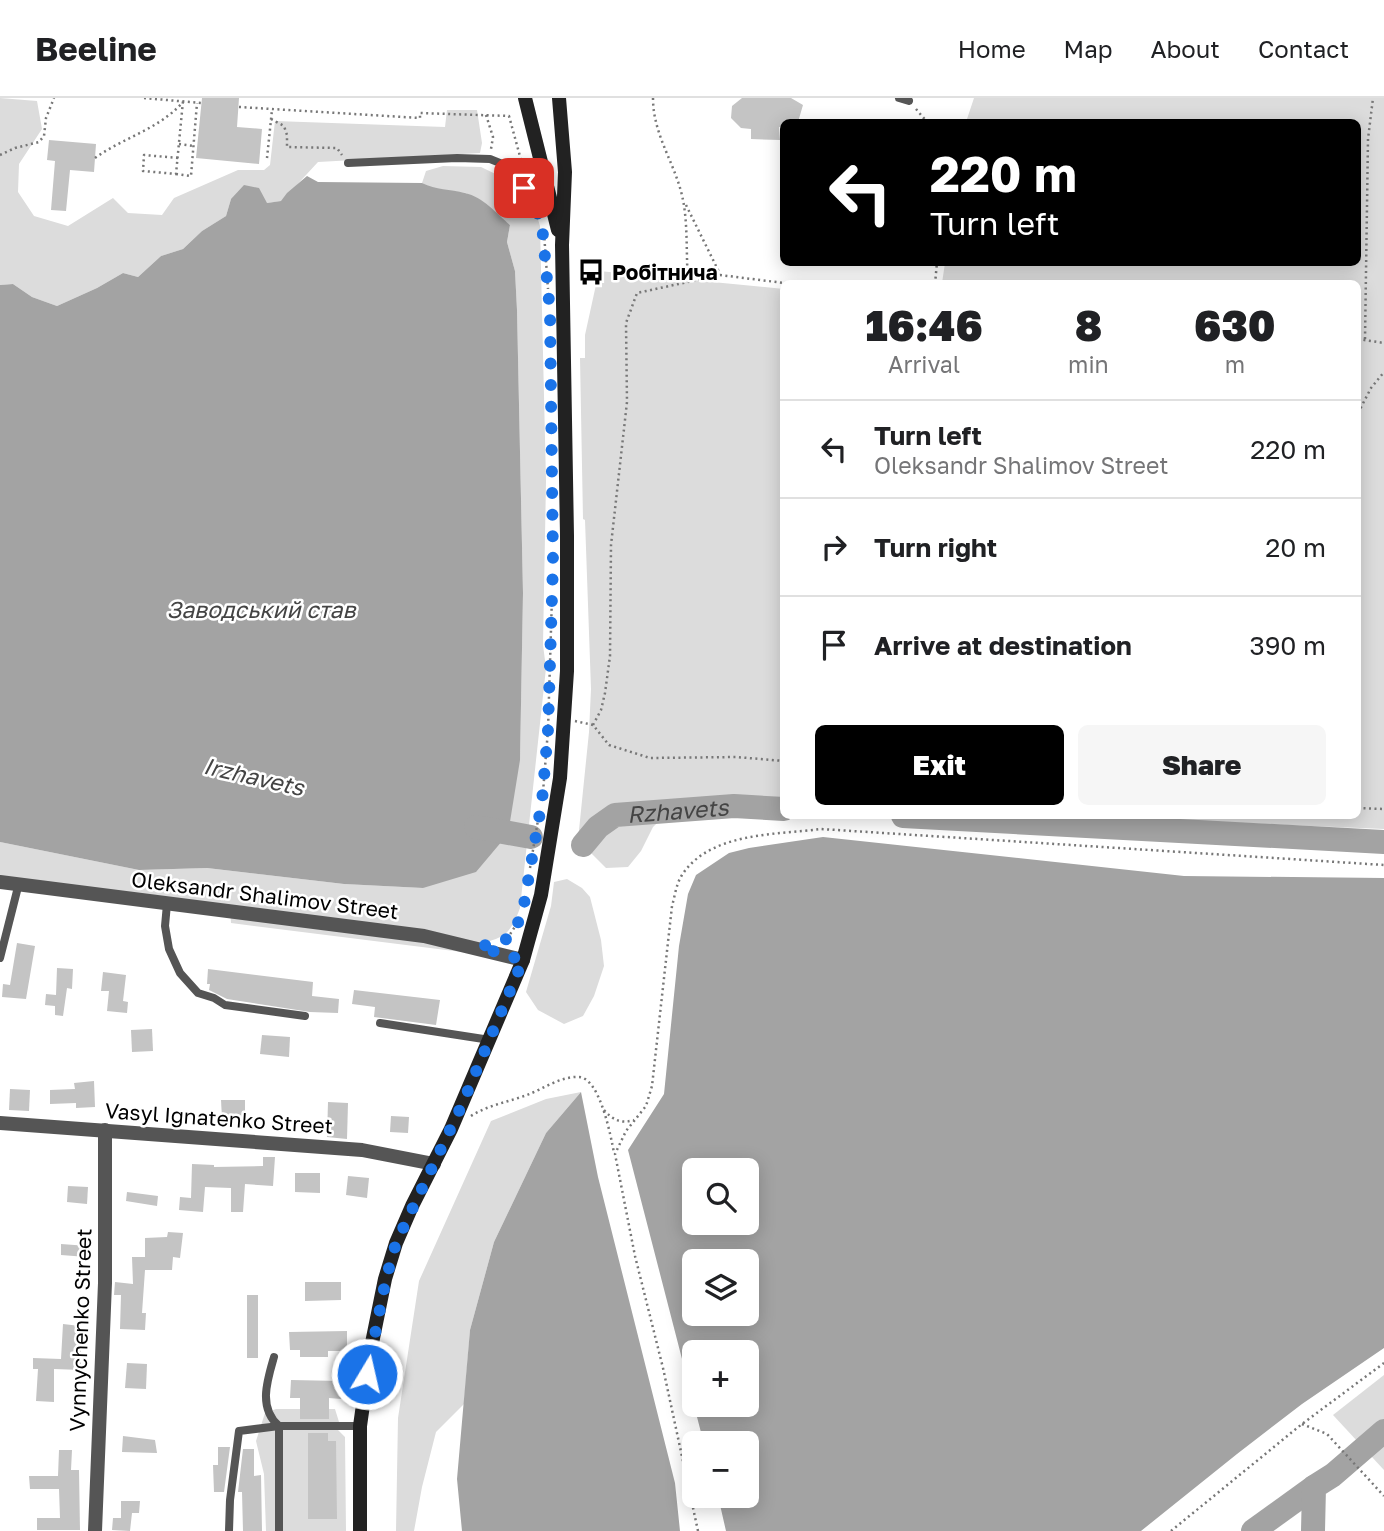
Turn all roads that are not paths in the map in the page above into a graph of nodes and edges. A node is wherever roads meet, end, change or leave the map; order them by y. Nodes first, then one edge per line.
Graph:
1 (525, 98) edge
2 (559, 98) edge
3 (899, 98) edge
4 (909, 101) road end
5 (348, 163) road end
6 (542, 172) junction
7 (562, 245) junction
8 (0, 882) edge
9 (19, 883) junction
10 (167, 904) junction
11 (0, 958) edge
12 (523, 960) junction
13 (305, 1016) dead end
14 (380, 1023) dead end
15 (490, 1040) junction
16 (0, 1123) edge
17 (105, 1130) junction
18 (434, 1164) junction
19 (274, 1357) dead end
20 (279, 1426) junction
21 (360, 1426) junction
22 (95, 1531) edge
23 (229, 1531) edge
24 (279, 1531) edge
25 (360, 1531) edge

1 - 6 main road
2 - 7 main road
3 - 4 lane
5 - 6 lane
6 - 7 main road
7 - 12 main road
8 - 9 street, Oleksandr Shalimov Street
9 - 10 street, Oleksandr Shalimov Street
9 - 11 lane
10 - 12 street, Oleksandr Shalimov Street
10 - 13 lane
12 - 15 main road
14 - 15 lane
15 - 18 main road
16 - 17 street, Vasyl Ignatenko Street
17 - 18 street, Vasyl Ignatenko Street
17 - 22 street, Vynnychenko Street
18 - 21 main road
19 - 20 lane
20 - 21 lane
20 - 23 lane
20 - 24 lane
21 - 25 main road

